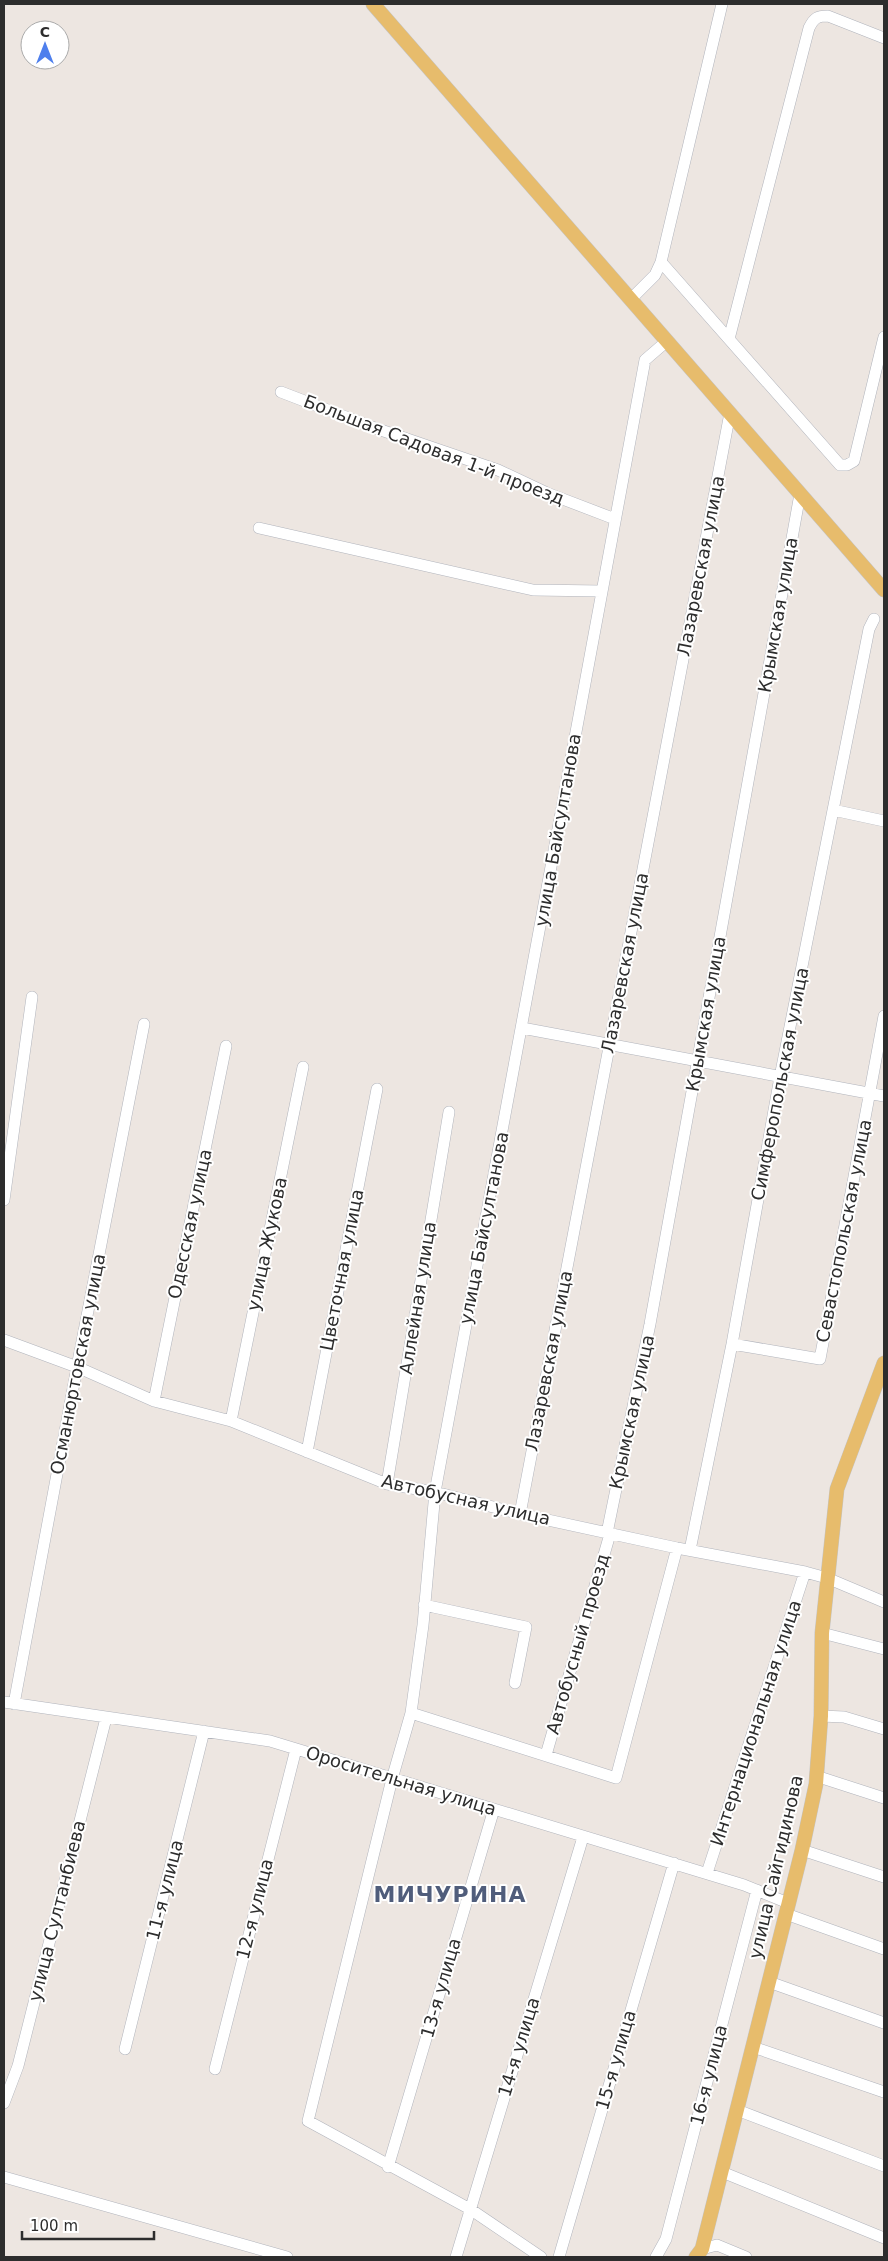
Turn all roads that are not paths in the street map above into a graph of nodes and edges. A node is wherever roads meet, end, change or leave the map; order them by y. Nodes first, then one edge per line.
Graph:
1 (373, 4) edge
2 (722, 4) edge
3 (884, 38) edge
4 (661, 262) junction
5 (631, 299) junction
6 (884, 337) edge
7 (729, 339) junction
8 (667, 341) junction
9 (281, 392) dead end
10 (730, 413) junction
11 (800, 494) junction
12 (615, 519) junction
13 (259, 528) dead end
14 (884, 590) edge
15 (601, 591) junction
16 (874, 619) dead end
17 (833, 810) junction
18 (884, 821) edge
19 (32, 997) dead end
20 (884, 1016) edge
21 (144, 1024) dead end
22 (522, 1028) junction
23 (609, 1044) junction
24 (226, 1046) dead end
25 (697, 1061) junction
26 (303, 1067) dead end
27 (780, 1076) junction
28 (377, 1089) dead end
29 (870, 1093) junction
30 (884, 1096) edge
31 (449, 1112) dead end
32 (4, 1200) edge
33 (4, 1340) edge
34 (732, 1344) junction
35 (884, 1363) edge
36 (77, 1367) junction
37 (154, 1401) junction
38 (231, 1421) junction
39 (307, 1452) junction
40 (387, 1484) junction
41 (435, 1492) junction
42 (520, 1514) junction
43 (609, 1533) junction
44 (677, 1548) junction
45 (690, 1550) junction
46 (805, 1572) junction
47 (827, 1578) junction
48 (884, 1602) edge
49 (424, 1605) junction
50 (822, 1632) junction
51 (884, 1649) edge
52 (514, 1683) dead end
53 (9, 1703) edge
54 (411, 1713) junction
55 (821, 1716) junction
56 (106, 1718) junction
57 (884, 1729) edge
58 (204, 1731) junction
59 (296, 1749) junction
60 (546, 1754) junction
61 (816, 1776) junction
62 (392, 1779) junction
63 (884, 1798) edge
64 (494, 1809) junction
65 (582, 1837) junction
66 (802, 1850) junction
67 (674, 1863) junction
68 (707, 1873) junction
69 (884, 1877) edge
70 (757, 1890) junction
71 (787, 1909) junction
72 (884, 1948) edge
73 (769, 1982) junction
74 (884, 2023) edge
75 (753, 2047) junction
76 (125, 2049) dead end
77 (215, 2069) dead end
78 (884, 2092) edge
79 (4, 2102) edge
80 (737, 2110) junction
81 (884, 2166) edge
82 (388, 2167) junction
83 (722, 2172) junction
84 (4, 2177) edge
85 (470, 2209) junction
86 (884, 2238) edge
87 (699, 2253) edge
88 (286, 2257) edge
89 (456, 2257) edge
90 (541, 2257) edge
91 (558, 2257) edge
92 (656, 2257) edge
93 (746, 2257) edge

1 - 5 main road
2 - 4 street
3 - 7 street
4 - 5 street
4 - 7 street
5 - 8 main road
6 - 7 street
8 - 10 main road
8 - 12 street, улица Байсултанова
9 - 12 street, Большая Садовая 1-й проезд
10 - 11 main road
10 - 23 street, Лазаревская улица
11 - 14 main road
11 - 25 street, Крымская улица
12 - 15 street, улица Байсултанова
13 - 15 street
15 - 22 street, улица Байсултанова
16 - 17 street, Симферопольская улица
17 - 18 street
17 - 27 street, Симферопольская улица
19 - 32 street
20 - 29 street, Севастопольская улица
21 - 36 street, Османюртовская улица
22 - 23 street
22 - 41 street, улица Байсултанова
23 - 25 street
23 - 42 street, Лазаревская улица
24 - 37 street, Одесская улица
25 - 27 street
25 - 43 street, Крымская улица
26 - 38 street, улица Жукова
27 - 29 street
27 - 34 street, Симферопольская улица
28 - 39 street, Цветочная улица
29 - 30 street
29 - 34 street, Севастопольская улица
31 - 40 street, Аллейная улица
33 - 36 street, Автобусная улица
34 - 45 street, Симферопольская улица
35 - 47 main road, улица Сайгидинова
36 - 37 street, Автобусная улица
36 - 53 street, Османюртовская улица
37 - 38 street, Автобусная улица
38 - 39 street, Автобусная улица
39 - 40 street, Автобусная улица
40 - 41 street, Автобусная улица
41 - 42 street, Автобусная улица
41 - 49 street, улица Байсултанова
42 - 43 street, Автобусная улица
43 - 44 street, Автобусная улица
43 - 60 street, Автобусный проезд
44 - 45 street, Автобусная улица
44 - 60 street
45 - 46 street, Автобусная улица
46 - 47 street, Автобусная улица
46 - 68 street, Интернациональная улица
47 - 48 street, Автобусная улица
47 - 50 main road, улица Сайгидинова
49 - 52 street
49 - 54 street, улица Байсултанова
50 - 51 street
50 - 55 main road, улица Сайгидинова
53 - 56 street, Оросительная улица
54 - 60 street
54 - 62 street, улица Байсултанова
55 - 57 street
55 - 61 main road, улица Сайгидинова
56 - 58 street, Оросительная улица
56 - 79 street, улица Султанбиева
58 - 59 street, Оросительная улица
58 - 76 street, 11-я улица
59 - 62 street, Оросительная улица
59 - 77 street, 12-я улица
61 - 63 street
61 - 66 main road, улица Сайгидинова
62 - 64 street, Оросительная улица
62 - 82 street, улица Байсултанова
64 - 65 street, Оросительная улица
64 - 82 street, 13-я улица
65 - 67 street, Оросительная улица
65 - 85 street, 14-я улица
66 - 69 street
66 - 71 main road, улица Сайгидинова
67 - 68 street, Оросительная улица
67 - 91 street, 15-я улица
68 - 70 street, Оросительная улица
70 - 71 street, Оросительная улица
70 - 92 street, 16-я улица
71 - 72 street, Оросительная улица
71 - 73 main road, улица Сайгидинова
73 - 74 street
73 - 75 main road, улица Сайгидинова
75 - 78 street
75 - 80 main road, улица Сайгидинова
80 - 81 street
80 - 83 main road, улица Сайгидинова
82 - 85 street
83 - 86 street
83 - 87 main road, улица Сайгидинова
84 - 88 street
85 - 89 street, 14-я улица
85 - 90 street
87 - 93 street

